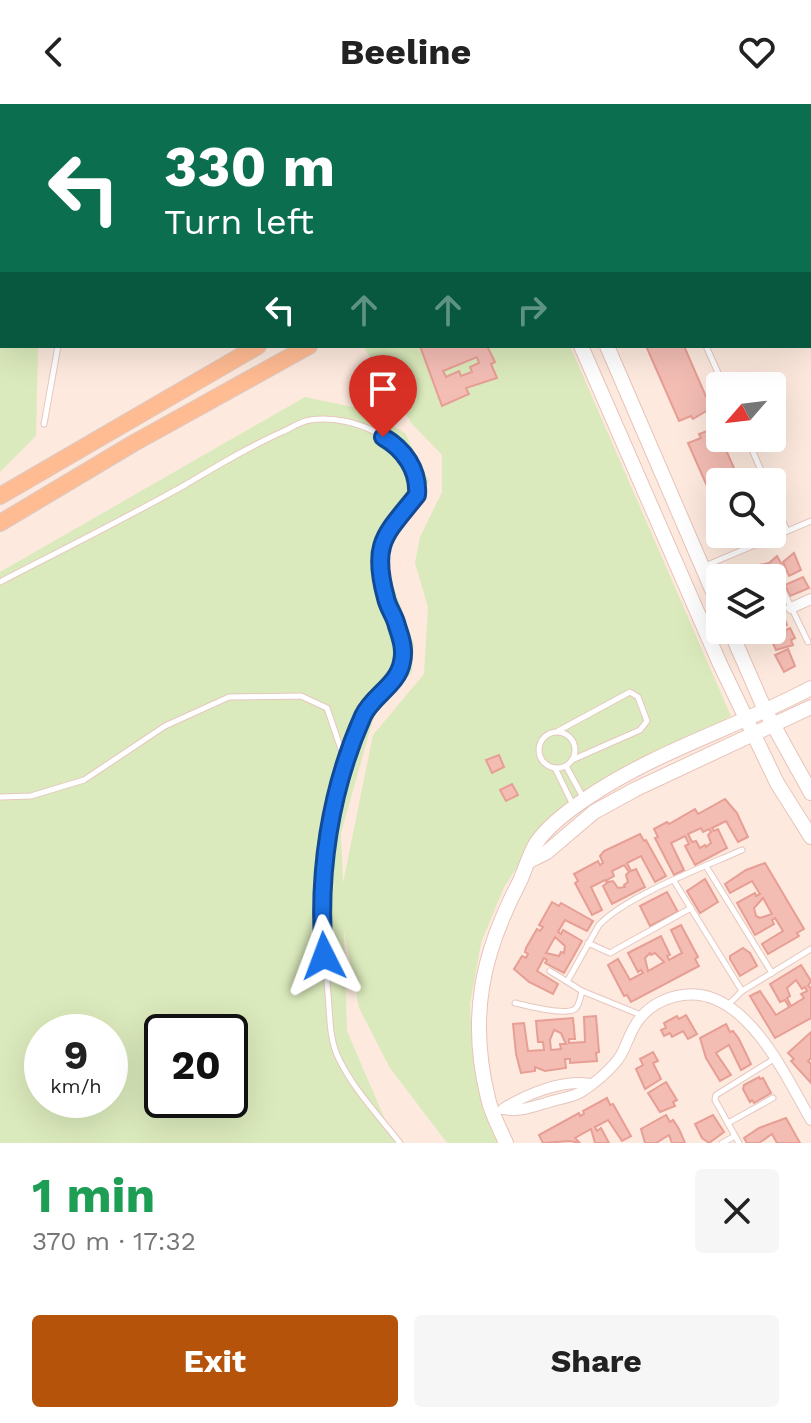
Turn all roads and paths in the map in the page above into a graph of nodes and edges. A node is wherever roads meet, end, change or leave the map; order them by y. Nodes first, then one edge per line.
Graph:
1 (58, 348) edge
2 (255, 348) edge
3 (305, 348) edge
4 (582, 348) edge
5 (608, 348) edge
6 (707, 348) edge
7 (718, 372) edge
8 (44, 424) dead end
9 (0, 496) edge
10 (811, 521) edge
11 (0, 523) edge
12 (787, 531) joint
13 (703, 567) junction
14 (706, 574) edge
15 (0, 582) edge
16 (786, 597) edge
17 (811, 599) edge
18 (791, 608) junction
19 (808, 642) dead end
20 (736, 644) edge
21 (811, 688) edge
22 (811, 707) edge
23 (765, 710) junction
24 (746, 718) junction
25 (773, 725) junction
26 (558, 731) junction
27 (754, 734) junction
28 (572, 760) junction
29 (345, 762) junction
30 (566, 766) junction
31 (555, 768) junction
32 (811, 793) edge
33 (0, 797) edge
34 (579, 803) junction
35 (811, 837) edge
36 (742, 850) dead end
37 (531, 860) junction
38 (706, 866) junction
39 (674, 881) junction
40 (691, 908) junction
41 (588, 943) junction
42 (811, 949) edge
43 (550, 971) dead end
44 (772, 973) junction
45 (568, 980) junction
46 (582, 991) junction
47 (742, 991) junction
48 (515, 1003) dead end
49 (728, 1005) junction
50 (642, 1016) junction
51 (774, 1059) junction
52 (773, 1098) dead end
53 (808, 1107) edge
54 (499, 1111) junction
55 (811, 1120) edge
56 (728, 1123) junction
57 (735, 1136) junction
58 (400, 1143) edge
59 (506, 1143) edge
60 (722, 1143) edge
61 (739, 1143) edge

1 - 8 lane
2 - 9 main road
3 - 11 main road
4 - 24 main road
5 - 13 main road
6 - 7 lane
10 - 12 lane
12 - 13 lane
13 - 14 main road
15 - 29 lane
16 - 18 lane
17 - 18 street
18 - 19 lane
20 - 23 main road
21 - 23 main road
22 - 25 main road
23 - 24 main road
23 - 25 main road
24 - 27 main road
24 - 34 main road
25 - 27 main road
25 - 32 main road
26 - 28 lane
26 - 28 lane
26 - 31 lane
27 - 35 main road
27 - 37 main road
28 - 30 lane
29 - 33 lane
29 - 58 lane
30 - 31 lane
30 - 34 lane
31 - 34 lane
34 - 37 main road
36 - 38 lane
37 - 54 main road
38 - 39 lane
38 - 44 lane
39 - 40 lane
39 - 41 lane
40 - 41 lane
40 - 47 lane
41 - 45 lane
42 - 44 lane
43 - 45 lane
44 - 47 lane
45 - 46 lane
46 - 48 lane
46 - 50 lane
47 - 49 lane
49 - 50 street
49 - 51 street
50 - 54 street
51 - 53 street
51 - 56 lane
52 - 56 lane
53 - 55 street
54 - 59 main road
56 - 57 lane
57 - 60 lane
57 - 61 lane

